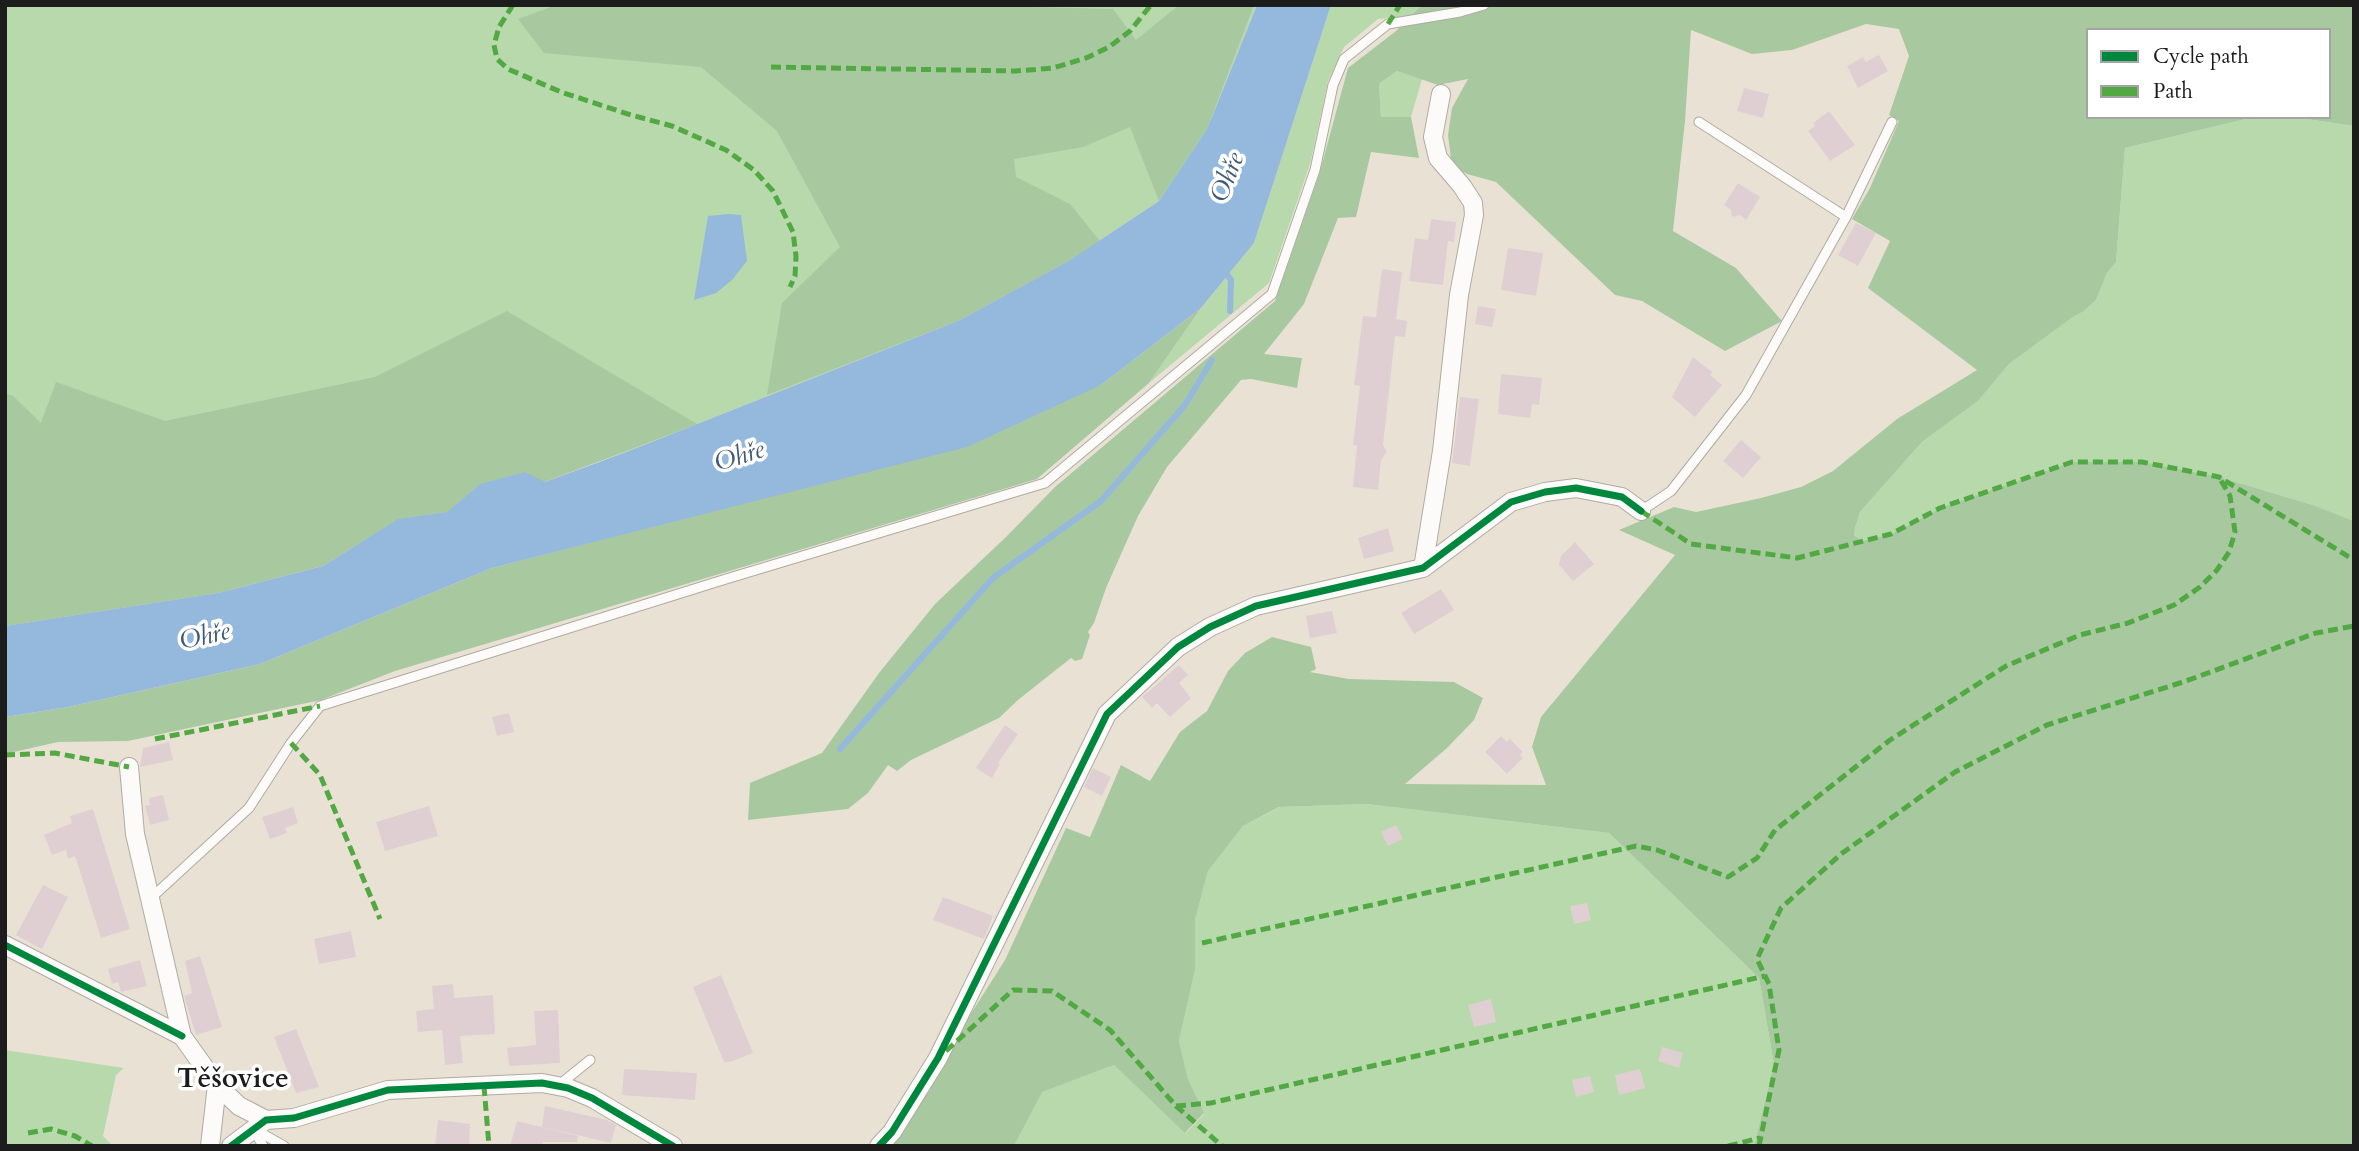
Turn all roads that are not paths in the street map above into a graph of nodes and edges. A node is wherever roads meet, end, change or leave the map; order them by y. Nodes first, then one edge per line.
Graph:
1 (1484, 5) edge
2 (1441, 94) dead end
3 (1699, 122) dead end
4 (1892, 122) dead end
5 (1846, 217) junction
6 (1641, 511) joint
7 (1423, 568) junction
8 (129, 767) dead end
9 (150, 899) junction
10 (5, 945) edge
11 (182, 1036) junction
12 (590, 1060) dead end
13 (216, 1085) junction
14 (558, 1086) junction
15 (260, 1124) junction
16 (210, 1146) edge
17 (231, 1146) edge
18 (263, 1146) edge
19 (284, 1146) edge
20 (673, 1146) edge
21 (879, 1146) edge

1 - 9 lane
2 - 7 street
3 - 5 lane
4 - 5 lane
5 - 6 lane
6 - 7 street
7 - 21 street
8 - 9 street
9 - 11 street
10 - 11 street
11 - 13 street
12 - 14 lane
13 - 15 street
13 - 16 street
14 - 15 street
14 - 20 street
15 - 17 street
15 - 18 lane
15 - 19 lane

